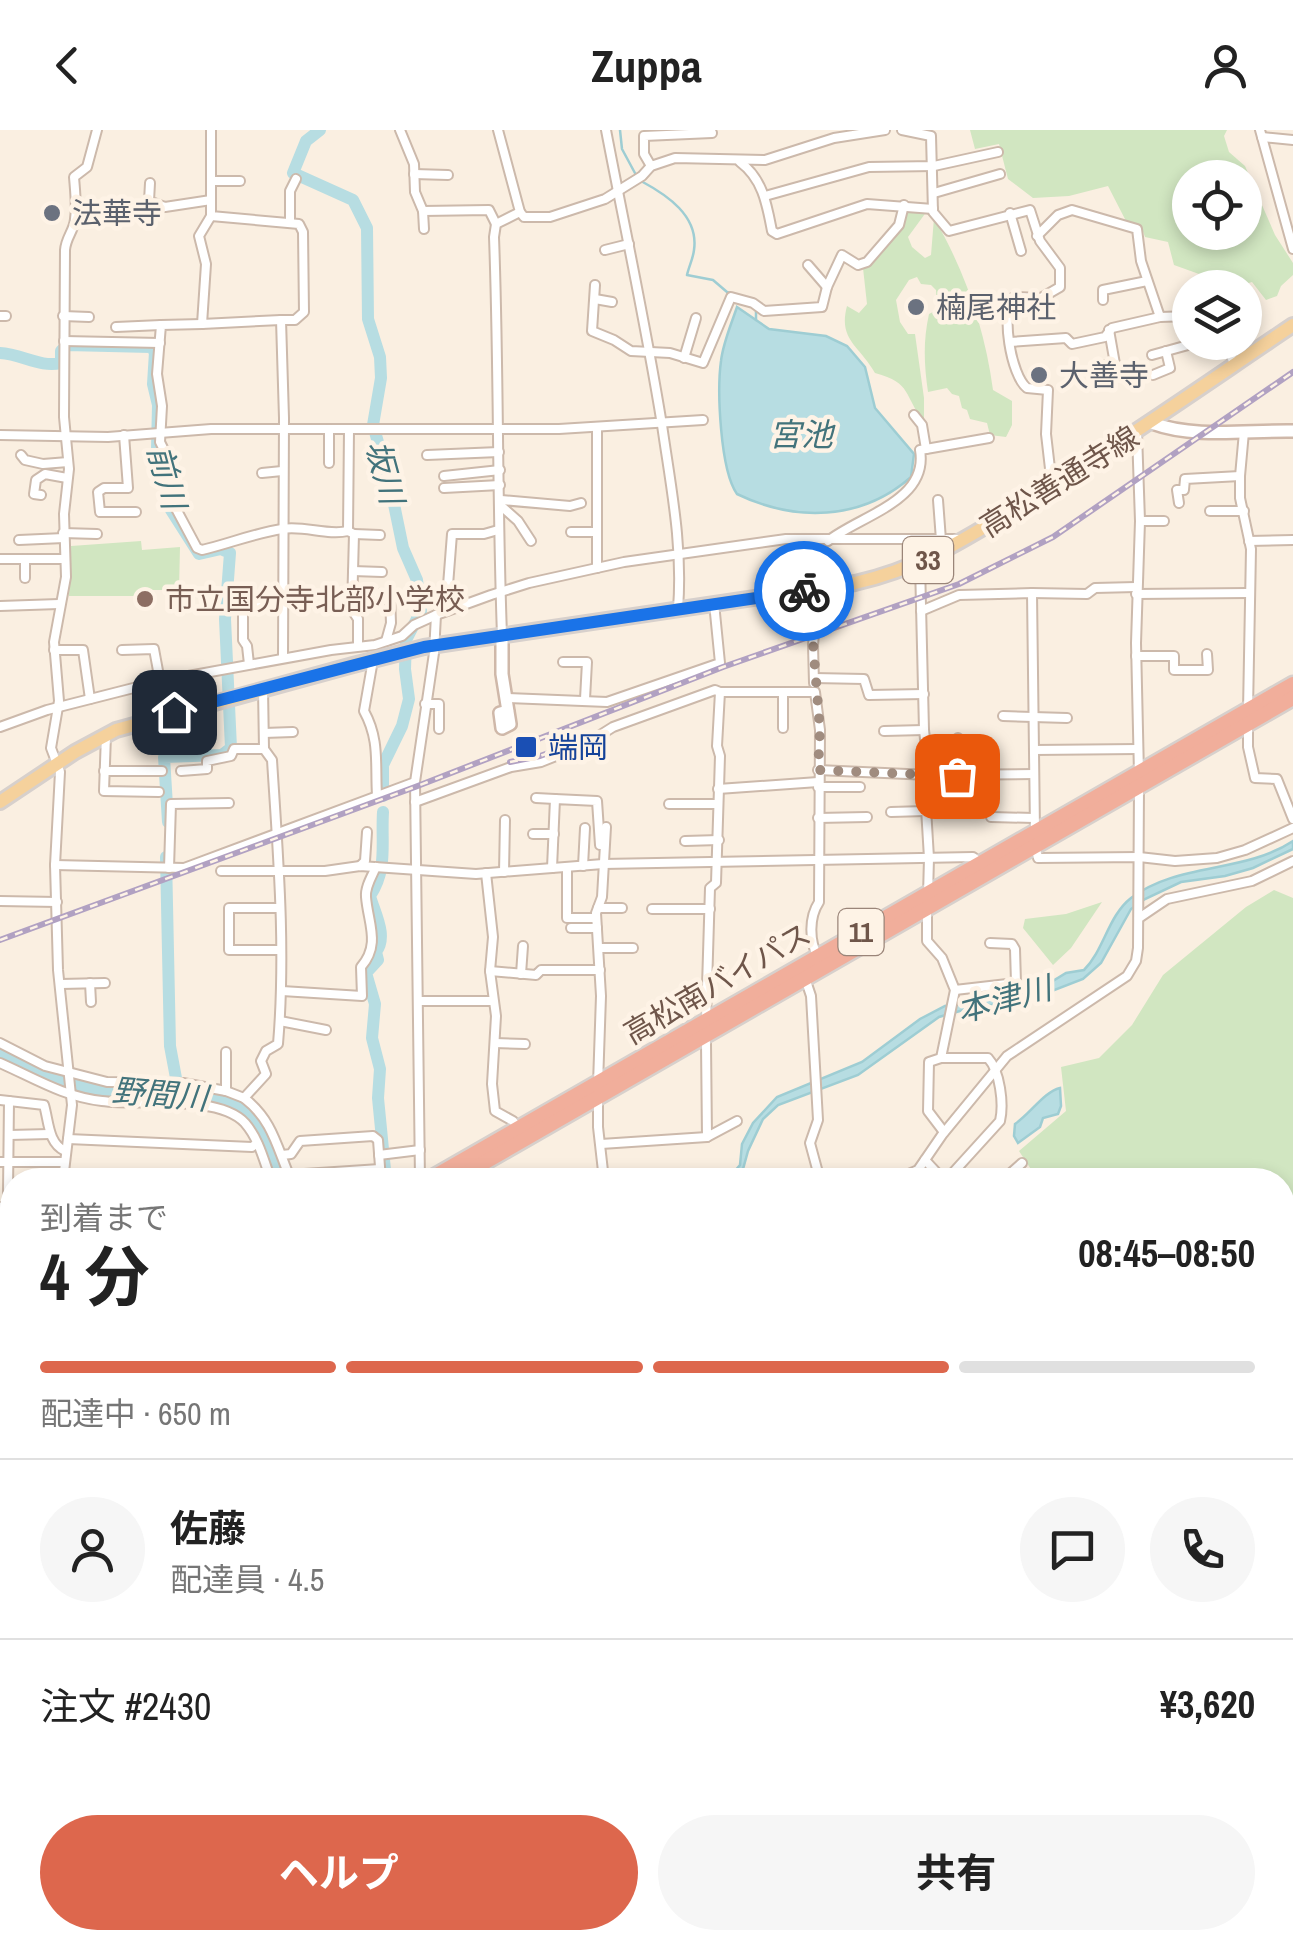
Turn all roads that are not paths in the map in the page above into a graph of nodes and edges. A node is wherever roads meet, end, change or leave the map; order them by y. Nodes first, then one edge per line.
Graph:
1 (97, 130) edge
2 (211, 130) edge
3 (400, 130) edge
4 (498, 130) edge
5 (606, 130) edge
6 (885, 130) edge
7 (902, 130) edge
8 (656, 132) edge
9 (712, 132) dead end
10 (834, 134) edge
11 (1261, 134) edge
12 (1293, 140) edge
13 (998, 152) dead end
14 (738, 161) junction
15 (651, 166) junction
16 (934, 166) junction
17 (414, 174) junction
18 (1000, 174) dead end
19 (448, 175) dead end
20 (296, 179) dead end
21 (212, 182) junction
22 (240, 182) dead end
23 (150, 184) dead end
24 (619, 190) junction
25 (934, 193) junction
26 (765, 196) junction
27 (604, 199) junction
28 (210, 200) junction
29 (622, 204) junction
30 (904, 205) junction
31 (933, 208) junction
32 (422, 211) junction
33 (520, 212) junction
34 (1010, 213) junction
35 (211, 216) junction
36 (290, 222) junction
37 (496, 224) junction
38 (424, 230) dead end
39 (1037, 236) junction
40 (629, 244) junction
41 (1006, 246) dead end
42 (1293, 248) edge
43 (604, 250) dead end
44 (808, 266) dead end
45 (1147, 281) junction
46 (595, 285) dead end
47 (827, 288) junction
48 (595, 299) junction
49 (1104, 300) dead end
50 (612, 302) dead end
51 (63, 316) junction
52 (89, 317) dead end
53 (1172, 317) edge
54 (696, 318) dead end
55 (1160, 318) junction
56 (280, 320) junction
57 (202, 324) junction
58 (1293, 325) edge
59 (161, 326) junction
60 (116, 327) dead end
61 (1109, 330) junction
62 (64, 342) junction
63 (1010, 342) junction
64 (160, 344) junction
65 (1172, 349) edge
66 (1166, 351) junction
67 (651, 352) junction
68 (1152, 355) dead end
69 (684, 358) junction
70 (1232, 360) edge
71 (1234, 365) junction
72 (1103, 366) dead end
73 (1153, 375) dead end
74 (914, 414) dead end
75 (703, 420) dead end
76 (1152, 423) junction
77 (662, 424) junction
78 (497, 428) junction
79 (598, 428) junction
80 (284, 429) junction
81 (329, 430) junction
82 (349, 430) junction
83 (1293, 431) edge
84 (161, 432) junction
85 (1244, 432) junction
86 (1137, 433) junction
87 (0, 435) edge
88 (66, 435) junction
89 (124, 435) junction
90 (989, 438) dead end
91 (926, 449) junction
92 (499, 452) junction
93 (21, 455) dead end
94 (427, 455) dead end
95 (68, 462) junction
96 (329, 462) dead end
97 (500, 470) junction
98 (282, 471) junction
99 (262, 473) dead end
100 (444, 476) dead end
101 (1240, 476) junction
102 (67, 478) junction
103 (500, 485) junction
104 (1052, 486) junction
105 (444, 488) dead end
106 (41, 495) dead end
107 (938, 500) dead end
108 (500, 503) junction
109 (581, 503) dead end
110 (1179, 503) dead end
111 (1210, 511) dead end
112 (1244, 511) junction
113 (136, 512) dead end
114 (1140, 521) junction
115 (1164, 521) dead end
116 (283, 528) junction
117 (498, 530) junction
118 (350, 532) junction
119 (571, 532) dead end
120 (596, 532) junction
121 (97, 534) dead end
122 (380, 535) dead end
123 (64, 536) junction
124 (19, 540) dead end
125 (941, 540) junction
126 (965, 540) junction
127 (1293, 540) edge
128 (531, 541) dead end
129 (828, 541) junction
130 (1249, 541) junction
131 (681, 553) junction
132 (64, 558) junction
133 (0, 559) edge
134 (25, 559) junction
135 (920, 564) junction
136 (597, 568) junction
137 (352, 571) junction
138 (382, 572) dead end
139 (25, 578) dead end
140 (818, 589) junction
141 (1136, 590) junction
142 (500, 592) junction
143 (352, 593) junction
144 (1032, 593) junction
145 (1248, 593) junction
146 (284, 602) junction
147 (300, 602) dead end
148 (714, 603) junction
149 (60, 604) junction
150 (0, 606) edge
151 (678, 608) junction
152 (921, 610) junction
153 (446, 611) junction
154 (436, 615) junction
155 (502, 635) junction
156 (386, 642) junction
157 (358, 646) junction
158 (434, 646) junction
159 (54, 650) junction
160 (122, 650) dead end
161 (1207, 654) dead end
162 (1136, 656) junction
163 (282, 658) junction
164 (374, 660) junction
165 (564, 662) dead end
166 (249, 664) junction
167 (814, 678) junction
168 (161, 681) junction
169 (1293, 684) edge
170 (262, 689) junction
171 (720, 692) junction
172 (783, 692) junction
173 (815, 692) junction
174 (924, 694) junction
175 (1293, 698) edge
176 (90, 699) junction
177 (585, 699) junction
178 (425, 704) junction
179 (507, 705) joint
180 (57, 708) junction
181 (166, 714) junction
182 (1003, 716) dead end
183 (1248, 716) junction
184 (1067, 718) dead end
185 (1032, 720) junction
186 (0, 727) edge
187 (783, 728) dead end
188 (440, 729) dead end
189 (924, 730) junction
190 (884, 731) dead end
191 (294, 732) dead end
192 (106, 734) junction
193 (264, 734) junction
194 (958, 738) dead end
195 (926, 743) junction
196 (264, 750) junction
197 (1034, 750) junction
198 (1138, 750) junction
199 (56, 764) junction
200 (818, 770) junction
201 (104, 771) junction
202 (180, 771) dead end
203 (162, 772) dead end
204 (1034, 774) junction
205 (926, 775) junction
206 (1139, 779) junction
207 (415, 782) junction
208 (818, 785) junction
209 (860, 787) dead end
210 (718, 790) junction
211 (158, 792) dead end
212 (377, 795) junction
213 (536, 798) dead end
214 (555, 799) junction
215 (0, 802) edge
216 (229, 802) dead end
217 (415, 802) junction
218 (669, 804) dead end
219 (718, 804) junction
220 (925, 811) junction
221 (891, 812) dead end
222 (866, 817) dead end
223 (992, 817) dead end
224 (818, 818) junction
225 (1293, 819) edge
226 (505, 820) dead end
227 (606, 827) dead end
228 (585, 828) dead end
229 (1293, 828) edge
230 (1034, 831) junction
231 (367, 832) dead end
232 (276, 833) junction
233 (533, 834) dead end
234 (554, 834) junction
235 (719, 840) junction
236 (685, 841) dead end
237 (1139, 857) junction
238 (929, 858) junction
239 (818, 860) junction
240 (718, 861) junction
241 (1293, 861) edge
242 (980, 863) junction
243 (601, 864) junction
244 (55, 865) junction
245 (360, 866) junction
246 (582, 866) junction
247 (380, 867) junction
248 (567, 867) junction
249 (169, 868) junction
250 (415, 868) junction
251 (552, 868) junction
252 (221, 871) dead end
253 (280, 872) junction
254 (504, 872) junction
255 (486, 873) junction
256 (0, 900) edge
257 (928, 900) junction
258 (57, 902) junction
259 (280, 908) junction
260 (622, 908) dead end
261 (652, 909) dead end
262 (710, 909) junction
263 (597, 913) junction
264 (1138, 916) junction
265 (571, 928) dead end
266 (596, 928) junction
267 (990, 943) dead end
268 (523, 946) dead end
269 (600, 948) junction
270 (633, 948) dead end
271 (281, 950) junction
272 (818, 957) junction
273 (600, 970) junction
274 (490, 971) junction
275 (520, 974) junction
276 (805, 978) junction
277 (105, 982) dead end
278 (90, 983) junction
279 (61, 984) junction
280 (282, 991) junction
281 (954, 992) junction
282 (493, 1001) junction
283 (91, 1002) dead end
284 (418, 1002) junction
285 (280, 1021) junction
286 (326, 1030) dead end
287 (706, 1033) junction
288 (0, 1043) edge
289 (495, 1043) junction
290 (524, 1044) dead end
291 (255, 1051) dead end
292 (266, 1051) junction
293 (226, 1052) dead end
294 (941, 1058) junction
295 (0, 1062) edge
296 (995, 1070) junction
297 (70, 1075) junction
298 (598, 1090) junction
299 (226, 1091) junction
300 (71, 1093) junction
301 (244, 1098) junction
302 (4, 1101) edge
303 (737, 1121) dead end
304 (518, 1128) junction
305 (944, 1132) junction
306 (50, 1134) junction
307 (9, 1135) junction
308 (707, 1137) junction
309 (68, 1139) junction
310 (258, 1143) junction
311 (601, 1144) junction
312 (4, 1145) edge
313 (420, 1150) junction
314 (65, 1151) junction
315 (383, 1154) junction
316 (282, 1156) junction
317 (925, 1160) junction
318 (4, 1162) edge
319 (63, 1162) junction
320 (1022, 1163) dead end
321 (63, 1168) edge
322 (267, 1168) edge
323 (286, 1168) edge
324 (380, 1168) edge
325 (420, 1168) edge
326 (449, 1168) edge
327 (473, 1168) edge
328 (603, 1168) edge
329 (817, 1168) edge
330 (918, 1168) edge
331 (932, 1168) edge
332 (961, 1168) edge
333 (1019, 1168) edge

1 - 51 street
2 - 21 street
3 - 17 street
4 - 33 street
5 - 24 street
6 - 10 street
7 - 16 street
8 - 9 street
8 - 15 street
10 - 14 street
11 - 12 street
11 - 42 street
13 - 16 street
14 - 15 street
14 - 26 street
15 - 24 street
16 - 25 street
16 - 26 street
17 - 19 street
17 - 32 street
18 - 25 street
20 - 36 street
21 - 22 street
21 - 28 street
23 - 28 street
24 - 27 street
24 - 29 street
25 - 31 street
26 - 30 street
27 - 29 street
27 - 33 street
28 - 35 street
29 - 40 street
30 - 31 street
30 - 47 street
31 - 34 street
32 - 37 street
32 - 38 street
33 - 37 street
34 - 39 street
34 - 41 street
35 - 36 street
35 - 57 street
36 - 56 street
37 - 78 street
39 - 45 street
39 - 63 street
40 - 43 street
40 - 67 street
44 - 47 street
45 - 49 street
45 - 55 street
46 - 48 street
47 - 69 street
48 - 50 street
48 - 67 street
51 - 52 street
51 - 62 street
53 - 55 street
54 - 69 street
55 - 61 street
56 - 57 street
56 - 80 street
57 - 59 street
58 - 71 main road, 高松善通寺線 / 33
59 - 60 street
59 - 64 street
61 - 63 street
61 - 72 street
62 - 64 street
62 - 88 street
63 - 104 street
64 - 84 street
65 - 66 street
66 - 68 street
66 - 73 street
67 - 69 street
67 - 77 street
70 - 71 street
71 - 76 main road, 高松善通寺線 / 33
74 - 91 street
75 - 77 street
76 - 85 main road
76 - 86 main road, 高松善通寺線 / 33
77 - 79 street
77 - 131 street
78 - 79 street
78 - 82 street
78 - 92 street
79 - 120 street
80 - 81 street
80 - 84 street
80 - 98 street
81 - 82 street
81 - 96 street
82 - 118 street
83 - 85 main road
84 - 89 street
84 - 116 street
85 - 101 street
86 - 104 main road, 高松善通寺線 / 33
86 - 114 street
87 - 88 street
88 - 89 street
88 - 95 street
89 - 113 street
90 - 91 street
91 - 129 street
92 - 94 street
92 - 97 street
93 - 95 street
95 - 102 street
97 - 100 street
97 - 103 street
98 - 99 street
98 - 116 street
101 - 110 street
101 - 112 street
102 - 106 street
102 - 123 street
103 - 105 street
103 - 108 street
104 - 126 main road, 高松善通寺線 / 33
107 - 125 street
108 - 109 street
108 - 117 street
108 - 128 street
111 - 112 street
112 - 130 street
114 - 115 street
114 - 141 street
116 - 118 street
116 - 146 street
117 - 142 street
117 - 153 street
118 - 122 street
118 - 137 street
119 - 120 street
120 - 136 street
121 - 123 street
123 - 124 street
123 - 132 street
125 - 126 street
125 - 129 street
126 - 135 main road, 高松善通寺線 / 33
127 - 130 street
129 - 131 street
130 - 145 street
131 - 136 street
131 - 151 street
132 - 134 street
132 - 149 street
133 - 134 street
134 - 139 street
135 - 140 main road, 高松善通寺線 / 33
135 - 152 street
136 - 142 street
137 - 138 street
137 - 143 street
140 - 148 main road, 高松善通寺線 / 33
140 - 167 street
141 - 144 street
141 - 145 street
141 - 162 street
142 - 153 street
142 - 155 street
143 - 156 street
143 - 157 street
144 - 152 street
144 - 185 street
145 - 183 street
146 - 147 street
146 - 163 street
146 - 166 street
148 - 151 main road, 高松善通寺線 / 33
148 - 177 street
149 - 150 street
149 - 159 street
151 - 155 main road, 高松善通寺線 / 33
152 - 174 street
153 - 154 street
154 - 156 street
154 - 158 street
155 - 158 main road, 高松善通寺線 / 33
155 - 179 main road
156 - 157 street
157 - 163 street
158 - 164 main road, 高松善通寺線 / 33
158 - 178 street
159 - 176 street
159 - 180 street
160 - 168 street
161 - 162 street
162 - 198 street
163 - 166 street
164 - 170 main road, 高松善通寺線 / 33
164 - 212 street
165 - 177 street
166 - 168 street
167 - 173 street
167 - 174 street
168 - 176 street
168 - 181 street
169 - 183 highway, 高松南バイパス / 11
170 - 181 main road, 高松善通寺線 / 33
170 - 193 street
171 - 172 street
171 - 210 street
171 - 217 street
172 - 173 street
172 - 187 street
173 - 200 street
174 - 189 street
175 - 183 highway, 高松南バイパス / 11
176 - 180 street
177 - 179 street
178 - 188 street
178 - 207 street
180 - 186 street
180 - 199 street
181 - 192 main road, 高松善通寺線 / 33
182 - 185 street
183 - 206 highway, 高松南バイパス / 11
183 - 225 street
184 - 185 street
185 - 197 street
189 - 190 street
189 - 195 street
191 - 193 street
192 - 199 main road, 高松善通寺線 / 33
192 - 201 street
193 - 196 street
194 - 195 street
195 - 205 street
196 - 202 street
196 - 232 street
197 - 198 street
197 - 204 street
198 - 206 street
199 - 215 main road, 高松善通寺線 / 33
199 - 244 street
200 - 205 street
200 - 208 street
201 - 203 street
201 - 211 street
204 - 205 street
204 - 230 street
205 - 220 street
206 - 230 highway, 高松南バイパス / 11
206 - 237 street
207 - 212 street
207 - 217 street
208 - 209 street
208 - 210 street
208 - 224 street
210 - 219 street
212 - 232 street
213 - 214 street
214 - 234 street
214 - 243 street
216 - 249 street
217 - 250 street
218 - 219 street
219 - 235 street
220 - 221 street
220 - 238 street
222 - 224 street
223 - 230 street
224 - 239 street
226 - 254 street
227 - 243 street
228 - 246 street
229 - 237 street
230 - 237 street
230 - 242 highway, 高松南バイパス / 11
230 - 257 highway, 高松南バイパス / 11
231 - 245 street
232 - 249 street
232 - 253 street
233 - 234 street
234 - 251 street
235 - 236 street
235 - 240 street
237 - 264 street
238 - 239 street
238 - 242 street
238 - 257 street
239 - 240 street
239 - 272 street
240 - 243 street
240 - 262 street
241 - 264 street
242 - 257 highway, 高松南バイパス / 11
243 - 246 street
243 - 263 street
244 - 249 street
244 - 258 street
245 - 247 street
245 - 253 street
246 - 248 street
247 - 250 street
247 - 280 street
248 - 251 street
248 - 263 street
250 - 255 street
250 - 284 street
251 - 254 street
252 - 253 street
253 - 259 street
254 - 255 street
255 - 274 street
256 - 258 street
257 - 272 highway, 高松南バイパス / 11
257 - 276 highway, 高松南バイパス / 11
257 - 281 street
258 - 279 street
259 - 271 street
259 - 271 street
260 - 263 street
261 - 262 street
262 - 287 street
263 - 266 street
264 - 296 street
265 - 266 street
266 - 269 street
267 - 281 street
268 - 275 street
269 - 270 street
269 - 273 street
271 - 280 street
272 - 287 highway, 高松南バイパス / 11
273 - 275 street
273 - 298 street
274 - 275 street
274 - 282 street
276 - 287 highway, 高松南バイパス / 11
276 - 329 street
277 - 278 street
278 - 279 street
278 - 283 street
279 - 297 street
280 - 285 street
281 - 294 street
282 - 284 street
282 - 289 street
284 - 313 street
285 - 286 street
285 - 292 street
287 - 298 highway, 高松南バイパス / 11
287 - 308 street
288 - 297 street
289 - 290 street
289 - 304 street
291 - 292 street
292 - 301 street
293 - 299 street
294 - 296 street
294 - 305 street
295 - 300 street
296 - 305 street
296 - 332 street
297 - 299 street
297 - 300 street
298 - 304 highway, 高松南バイパス / 11
298 - 311 street
298 - 327 highway, 高松南バイパス / 11
299 - 301 street
300 - 309 street
300 - 310 street
301 - 316 street
302 - 306 street
302 - 307 street
303 - 308 street
304 - 326 highway, 高松南バイパス / 11
305 - 317 street
306 - 307 street
306 - 314 street
307 - 312 street
308 - 311 street
309 - 310 street
309 - 314 street
310 - 322 street
311 - 328 street
312 - 318 street
313 - 315 street
313 - 325 street
314 - 319 street
315 - 316 street
315 - 324 street
316 - 323 street
317 - 330 street
317 - 331 street
318 - 319 street
319 - 321 street
320 - 333 street

